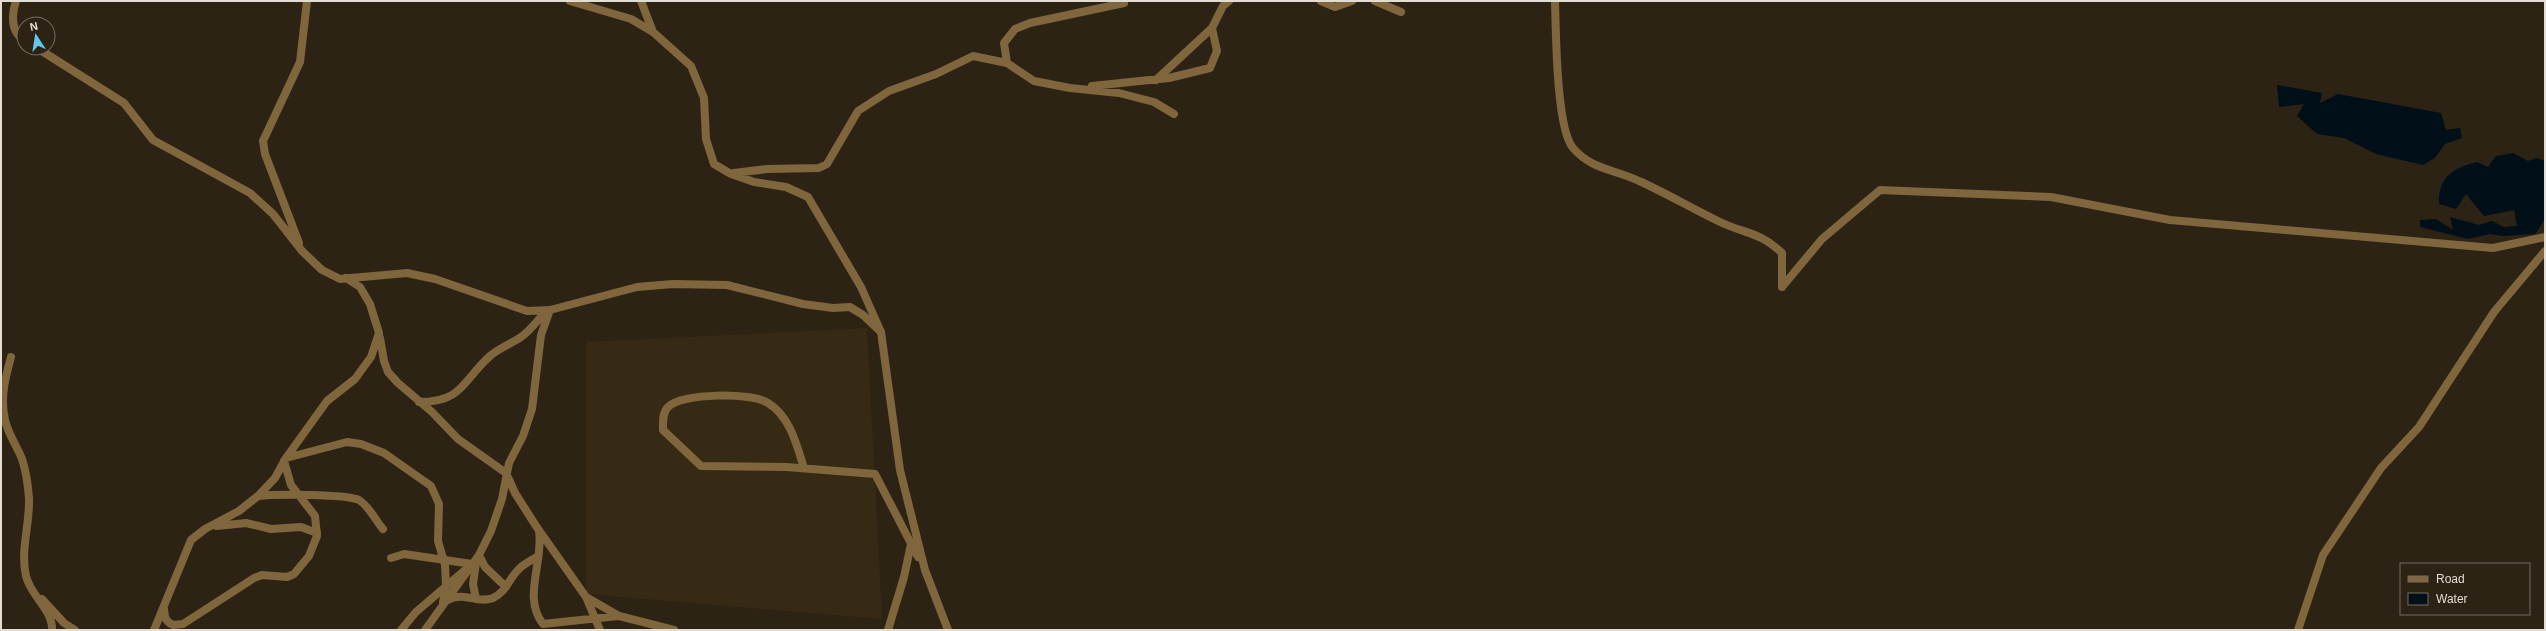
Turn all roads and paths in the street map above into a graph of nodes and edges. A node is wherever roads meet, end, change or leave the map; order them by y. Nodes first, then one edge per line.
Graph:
1 (16, 1) edge
2 (307, 1) edge
3 (570, 1) edge
4 (641, 1) edge
5 (1229, 1) edge
6 (1321, 1) edge
7 (1352, 1) edge
8 (1375, 1) edge
9 (1556, 1) edge
10 (1124, 3) dead end
11 (1401, 12) dead end
12 (1212, 28) junction
13 (16, 29) edge
14 (653, 32) junction
15 (51, 56) edge
16 (1007, 64) junction
17 (1156, 80) junction
18 (1067, 88) junction
19 (1174, 114) dead end
20 (731, 174) junction
21 (2545, 237) edge
22 (302, 251) junction
23 (2545, 251) edge
24 (346, 278) junction
25 (550, 310) junction
26 (881, 332) junction
27 (379, 333) junction
28 (11, 358) dead end
29 (420, 402) junction
30 (285, 460) junction
31 (804, 468) junction
32 (506, 473) junction
33 (258, 496) junction
34 (301, 496) junction
35 (205, 529) junction
36 (383, 529) dead end
37 (539, 530) junction
38 (317, 533) junction
39 (911, 544) junction
40 (538, 556) junction
41 (391, 558) dead end
42 (476, 559) junction
43 (444, 560) junction
44 (24, 568) junction
45 (925, 570) junction
46 (446, 586) junction
47 (506, 587) junction
48 (586, 597) junction
49 (476, 599) junction
50 (442, 604) junction
51 (164, 609) junction
52 (619, 616) junction
53 (594, 618) junction
54 (427, 628) edge
55 (52, 630) edge
56 (75, 630) edge
57 (154, 630) edge
58 (401, 630) edge
59 (600, 630) edge
60 (674, 630) edge
61 (888, 630) edge
62 (948, 630) edge
63 (2298, 630) edge

1 - 13 street
2 - 22 street
3 - 14 street
4 - 14 street
5 - 12 street
6 - 7 street
8 - 11 street
9 - 21 street
10 - 16 street
12 - 17 street
12 - 17 street
14 - 20 street
15 - 22 street
16 - 18 street
16 - 20 street
17 - 18 street
18 - 19 street
20 - 26 street
22 - 24 street
23 - 63 street
24 - 25 street
24 - 27 street
25 - 26 street
25 - 29 street
25 - 32 street
26 - 45 street
27 - 29 street
27 - 30 street
28 - 44 street
29 - 32 street
30 - 33 street
30 - 34 street
30 - 43 street
31 - 31 street
31 - 39 street
32 - 37 street
32 - 42 street
33 - 34 street
33 - 35 street
34 - 36 street
34 - 38 street
35 - 38 street
35 - 51 street
37 - 40 street
37 - 48 street
38 - 51 street
39 - 45 street
39 - 61 street
40 - 47 street
40 - 53 street
41 - 43 street
42 - 43 street
42 - 46 street
42 - 47 street
42 - 49 street
42 - 50 street
43 - 46 street
44 - 55 street
44 - 56 street
45 - 62 street
46 - 50 street
46 - 58 street
47 - 49 street
48 - 52 street
48 - 53 street
49 - 50 street
50 - 54 street
51 - 57 street
52 - 53 street
52 - 60 street
53 - 59 street

